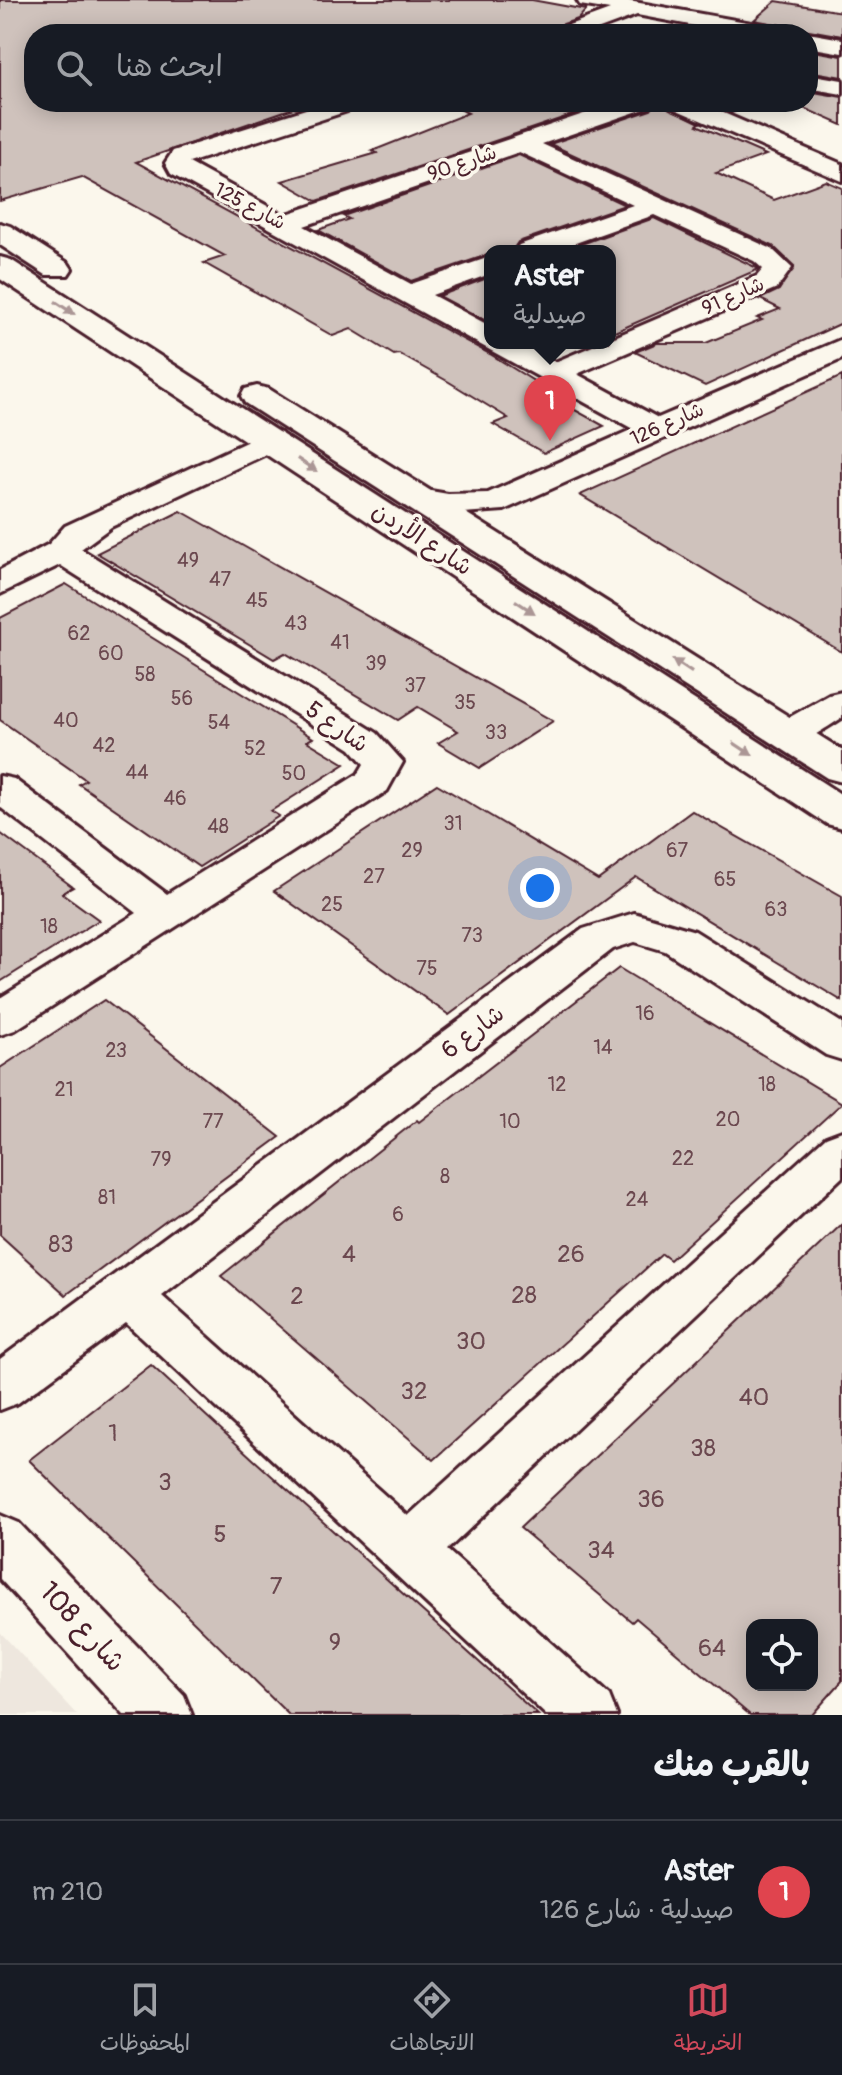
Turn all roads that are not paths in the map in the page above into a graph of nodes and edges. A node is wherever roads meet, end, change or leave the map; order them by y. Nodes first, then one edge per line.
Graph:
1 (595, 1) edge
2 (634, 9) junction
3 (593, 24) edge
4 (718, 24) edge
5 (818, 42) edge
6 (842, 46) edge
7 (818, 83) edge
8 (842, 87) edge
9 (321, 112) edge
10 (612, 112) edge
11 (701, 112) edge
12 (520, 143) junction
13 (842, 173) edge
14 (654, 206) junction
15 (283, 224) junction
16 (0, 232) edge
17 (545, 245) edge
18 (54, 266) junction
19 (484, 267) edge
20 (10, 273) edge
21 (409, 294) junction
22 (484, 335) edge
23 (616, 347) edge
24 (842, 348) edge
25 (510, 349) edge
26 (611, 349) edge
27 (555, 373) junction
28 (655, 429) junction
29 (270, 440) junction
30 (419, 499) junction
31 (493, 503) junction
32 (494, 546) junction
33 (61, 551) junction
34 (0, 584) edge
35 (842, 703) edge
36 (787, 734) junction
37 (842, 769) edge
38 (0, 788) edge
39 (842, 814) edge
40 (167, 915) junction
41 (0, 1019) edge
42 (842, 1044) edge
43 (842, 1149) edge
44 (128, 1295) junction
45 (0, 1388) edge
46 (0, 1540) edge
47 (409, 1550) junction
48 (163, 1715) edge
49 (588, 1715) edge

1 - 2 street
2 - 3 street
2 - 4 street
5 - 6 street
7 - 8 street
9 - 15 street, شارع 125
10 - 12 street, شارع 90
11 - 13 street
12 - 14 street, شارع 91
12 - 15 street, شارع 90
14 - 17 street
14 - 23 street, شارع 91
15 - 21 street, شارع 125
16 - 18 main road, شارع الأردن
18 - 20 main road
18 - 30 main road, شارع الأردن
19 - 21 street
20 -> 29 main road, شارع الأردن
21 - 22 street, شارع 125
24 - 28 street, شارع 126
25 - 27 street
26 - 27 street, شارع 91
27 - 28 street
28 - 31 street, شارع 126
29 - 33 street
29 -> 39 main road, شارع الأردن
30 - 31 street, شارع 126
30 - 32 main road, شارع الأردن
31 - 32 street
36 -> 32 main road, شارع الأردن
33 - 34 street
33 - 40 street, شارع 5
35 - 36 street
36 - 37 main road, شارع الأردن
38 - 40 street
40 - 41 street, شارع 5
42 - 44 street, شارع 6
43 - 47 street
44 - 45 street, شارع 6
44 - 47 street
46 - 48 street, شارع 108
47 - 49 street

